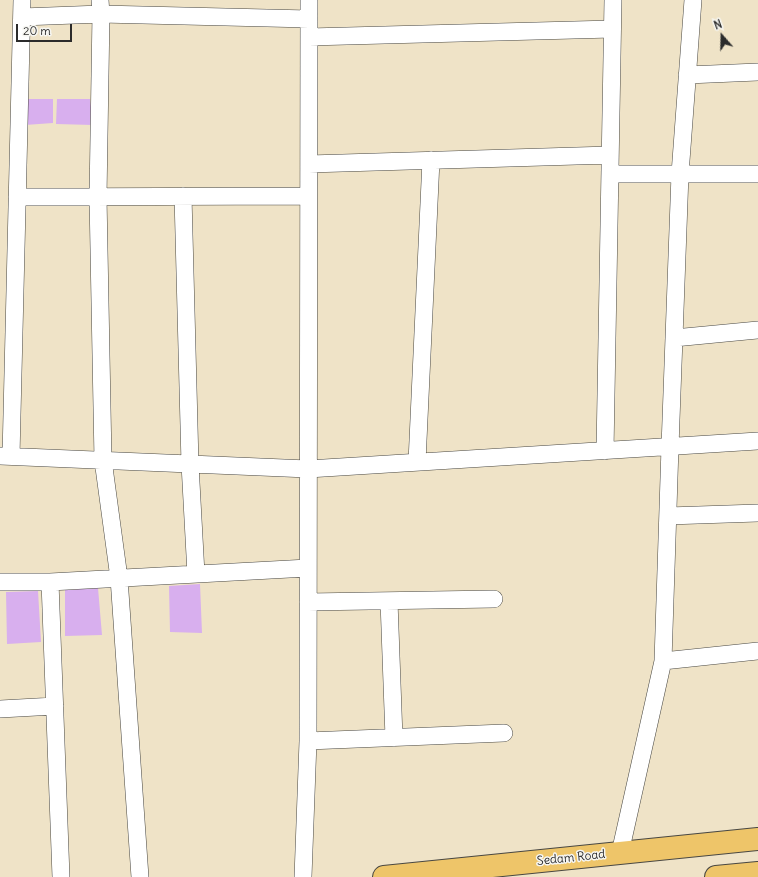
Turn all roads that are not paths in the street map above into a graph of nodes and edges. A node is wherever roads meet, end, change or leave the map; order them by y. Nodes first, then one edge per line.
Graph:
1 (22, 0) edge
2 (309, 0) edge
3 (613, 0) edge
4 (693, 0) edge
5 (100, 7) edge
6 (22, 18) junction
7 (309, 19) junction
8 (612, 29) junction
9 (309, 37) junction
10 (758, 72) edge
11 (687, 75) junction
12 (610, 155) junction
13 (431, 160) junction
14 (309, 164) junction
15 (610, 174) junction
16 (680, 174) junction
17 (758, 174) edge
18 (183, 196) junction
19 (308, 196) junction
20 (98, 197) junction
21 (17, 198) junction
22 (7, 327) edge
23 (758, 330) edge
24 (674, 338) junction
25 (758, 441) edge
26 (670, 446) junction
27 (605, 451) junction
28 (5, 456) edge
29 (103, 460) junction
30 (417, 462) junction
31 (190, 464) junction
32 (308, 469) junction
33 (758, 513) edge
34 (668, 516) junction
35 (308, 568) junction
36 (196, 574) junction
37 (119, 578) junction
38 (0, 582) edge
39 (50, 582) junction
40 (494, 599) dead end
41 (389, 600) junction
42 (308, 602) junction
43 (758, 651) edge
44 (663, 661) junction
45 (55, 706) junction
46 (0, 709) edge
47 (504, 733) dead end
48 (394, 738) junction
49 (308, 741) junction
50 (758, 839) edge
51 (620, 853) junction
52 (758, 873) edge
53 (61, 877) edge
54 (140, 877) edge
55 (302, 877) edge
56 (384, 877) edge
57 (716, 877) edge

1 - 6 street
2 - 7 street
3 - 8 street
4 - 11 street
5 - 6 street
5 - 7 street
5 - 20 street
6 - 21 street
7 - 9 street
8 - 9 street
8 - 12 street
9 - 14 street
10 - 11 street
11 - 16 street
12 - 13 street
12 - 15 street
13 - 14 street
13 - 30 street
14 - 19 street
15 - 16 street
15 - 27 street
16 - 17 street
16 - 24 street
18 - 19 street
18 - 20 street
18 - 31 street
19 - 32 street
20 - 21 street
20 - 29 street
21 - 22 street
22 - 28 street
23 - 24 street
24 - 26 street
25 - 26 street
26 - 27 street
26 - 34 street
27 - 30 street
28 - 29 street
29 - 31 street
29 - 37 street
30 - 32 street
31 - 32 street
31 - 36 street
32 - 35 street
33 - 34 street
34 - 44 street
35 - 36 street
35 - 42 street
36 - 37 street
37 - 39 street
37 - 54 street
38 - 39 street
39 - 45 street
40 - 41 street
41 - 42 street
41 - 48 street
42 - 49 street
43 - 44 street
44 - 51 street
45 - 46 street
45 - 53 street
47 - 48 street
48 - 49 street
49 - 55 street
50 - 51 main road, Sedam Road
51 - 56 main road, Sedam Road
52 - 57 main road

